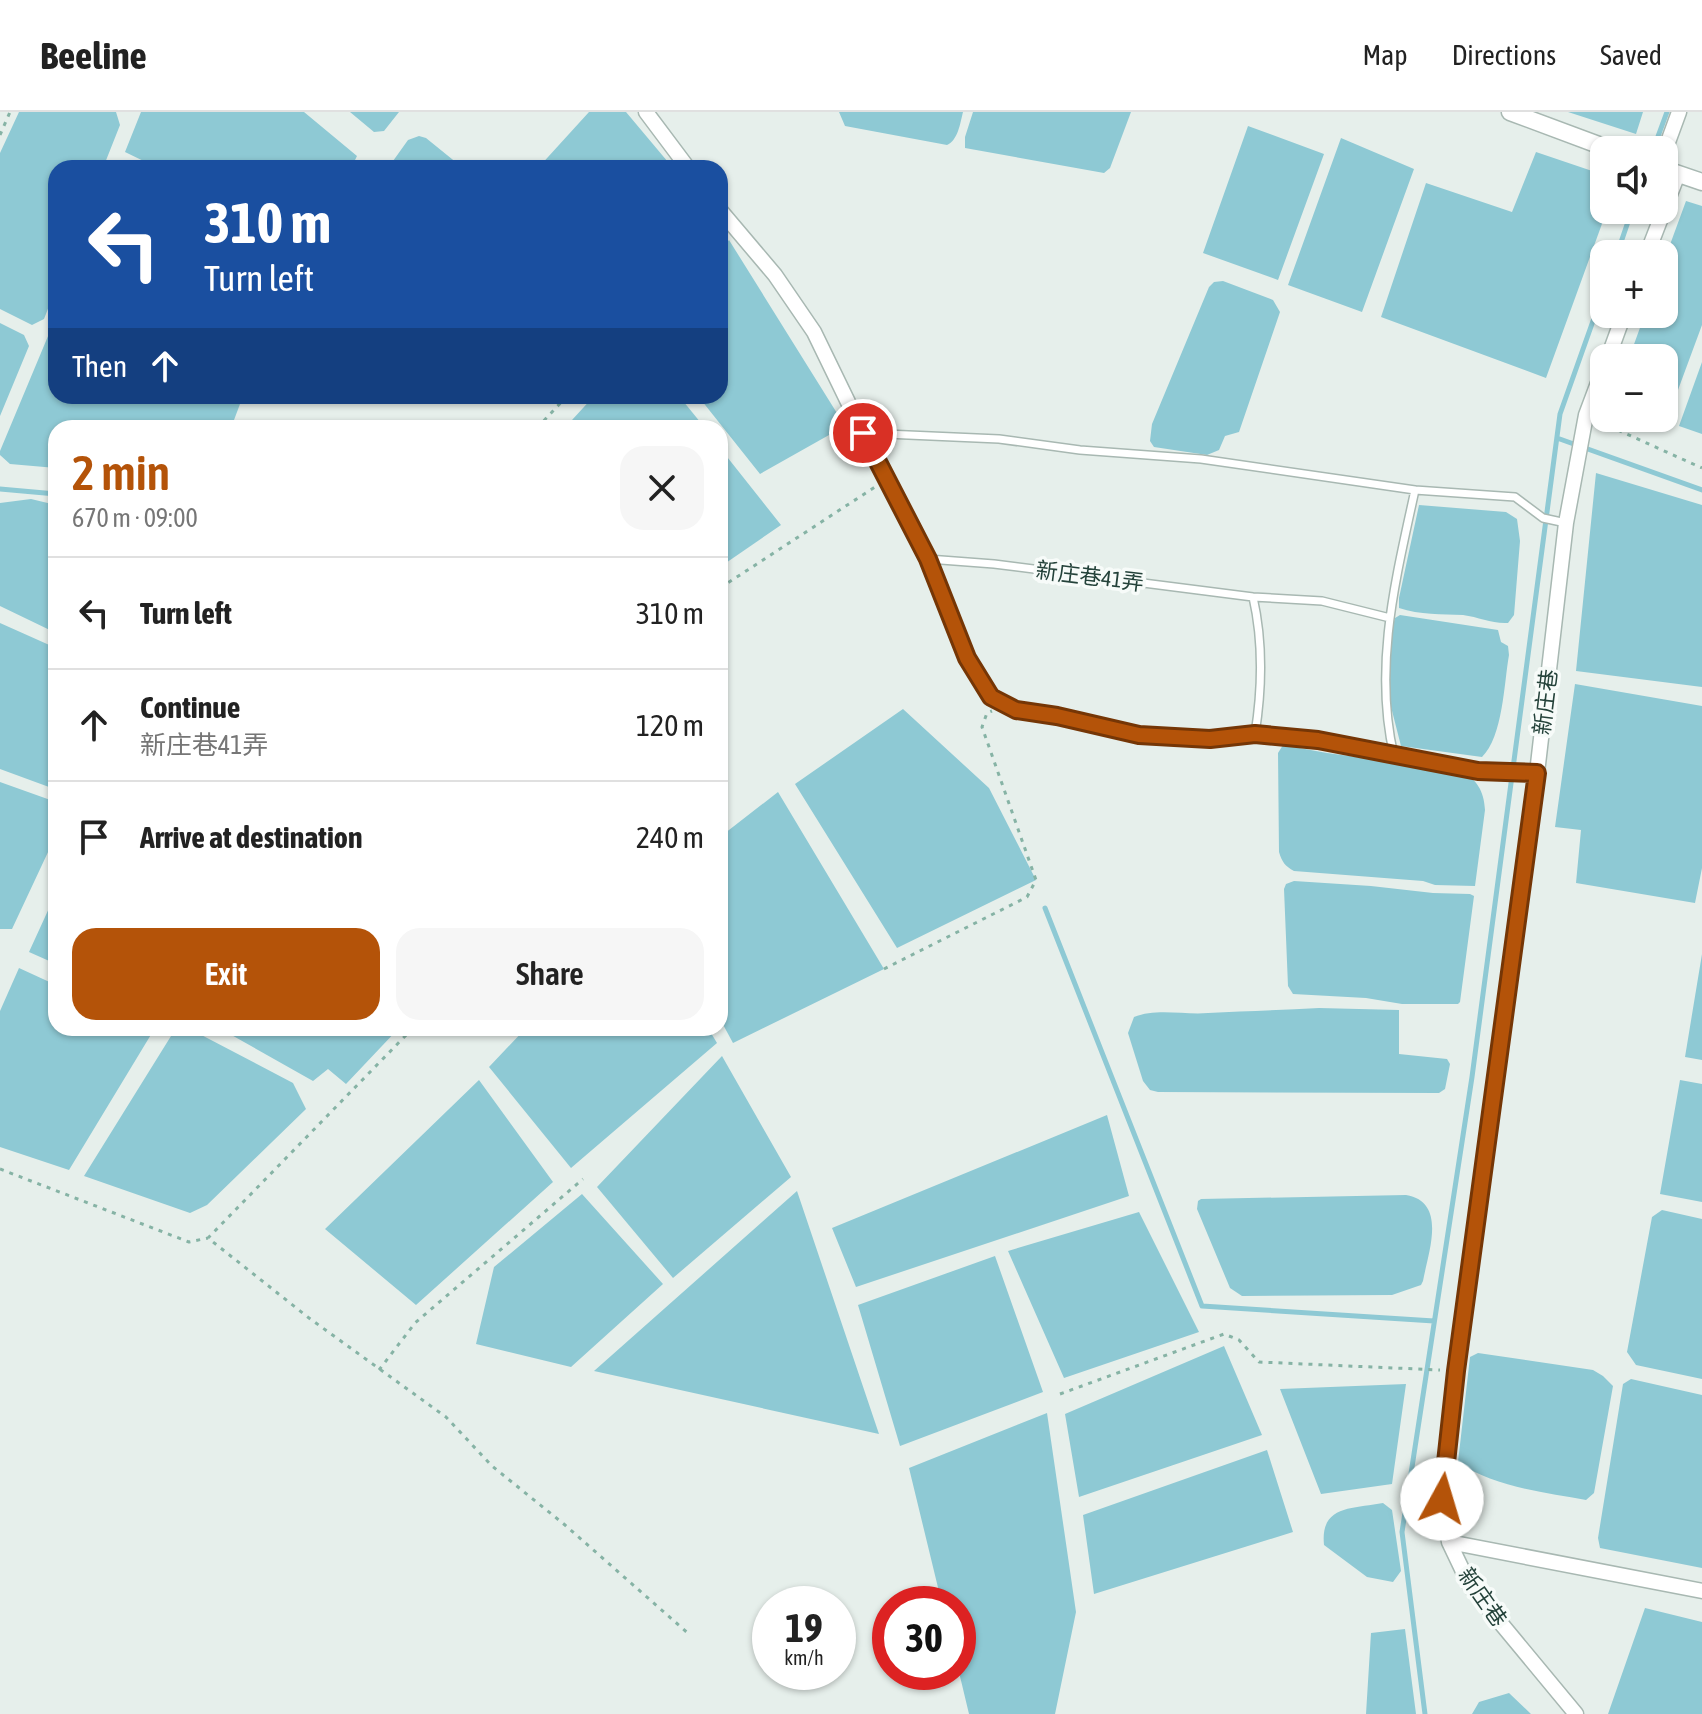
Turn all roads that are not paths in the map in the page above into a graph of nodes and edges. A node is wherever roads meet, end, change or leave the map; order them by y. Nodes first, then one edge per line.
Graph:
1 (646, 112) edge
2 (1510, 112) edge
3 (1679, 112) edge
4 (1670, 136) edge
5 (1590, 142) edge
6 (682, 160) edge
7 (1678, 174) edge
8 (1702, 182) edge
9 (728, 219) edge
10 (1590, 404) edge
11 (863, 433) junction
12 (1415, 490) junction
13 (1566, 523) junction
14 (928, 559) junction
15 (1253, 597) junction
16 (1390, 618) junction
17 (1255, 734) junction
18 (1394, 756) junction
19 (1537, 773) junction
20 (1449, 1542) junction
21 (1702, 1591) edge
22 (1576, 1714) edge

1 - 6 street
2 - 5 street
3 - 4 street
7 - 8 street
9 - 11 street
10 - 13 street, 新庄巷
11 - 12 lane
11 - 14 lane
12 - 13 lane
12 - 16 lane
13 - 19 street, 新庄巷
14 - 15 lane, 新庄巷41弄
14 - 17 lane
15 - 16 lane, 新庄巷41弄
15 - 17 lane
16 - 18 lane
17 - 18 lane
18 - 19 lane
19 - 20 street, 新庄巷
20 - 21 street
20 - 22 street, 新庄巷

